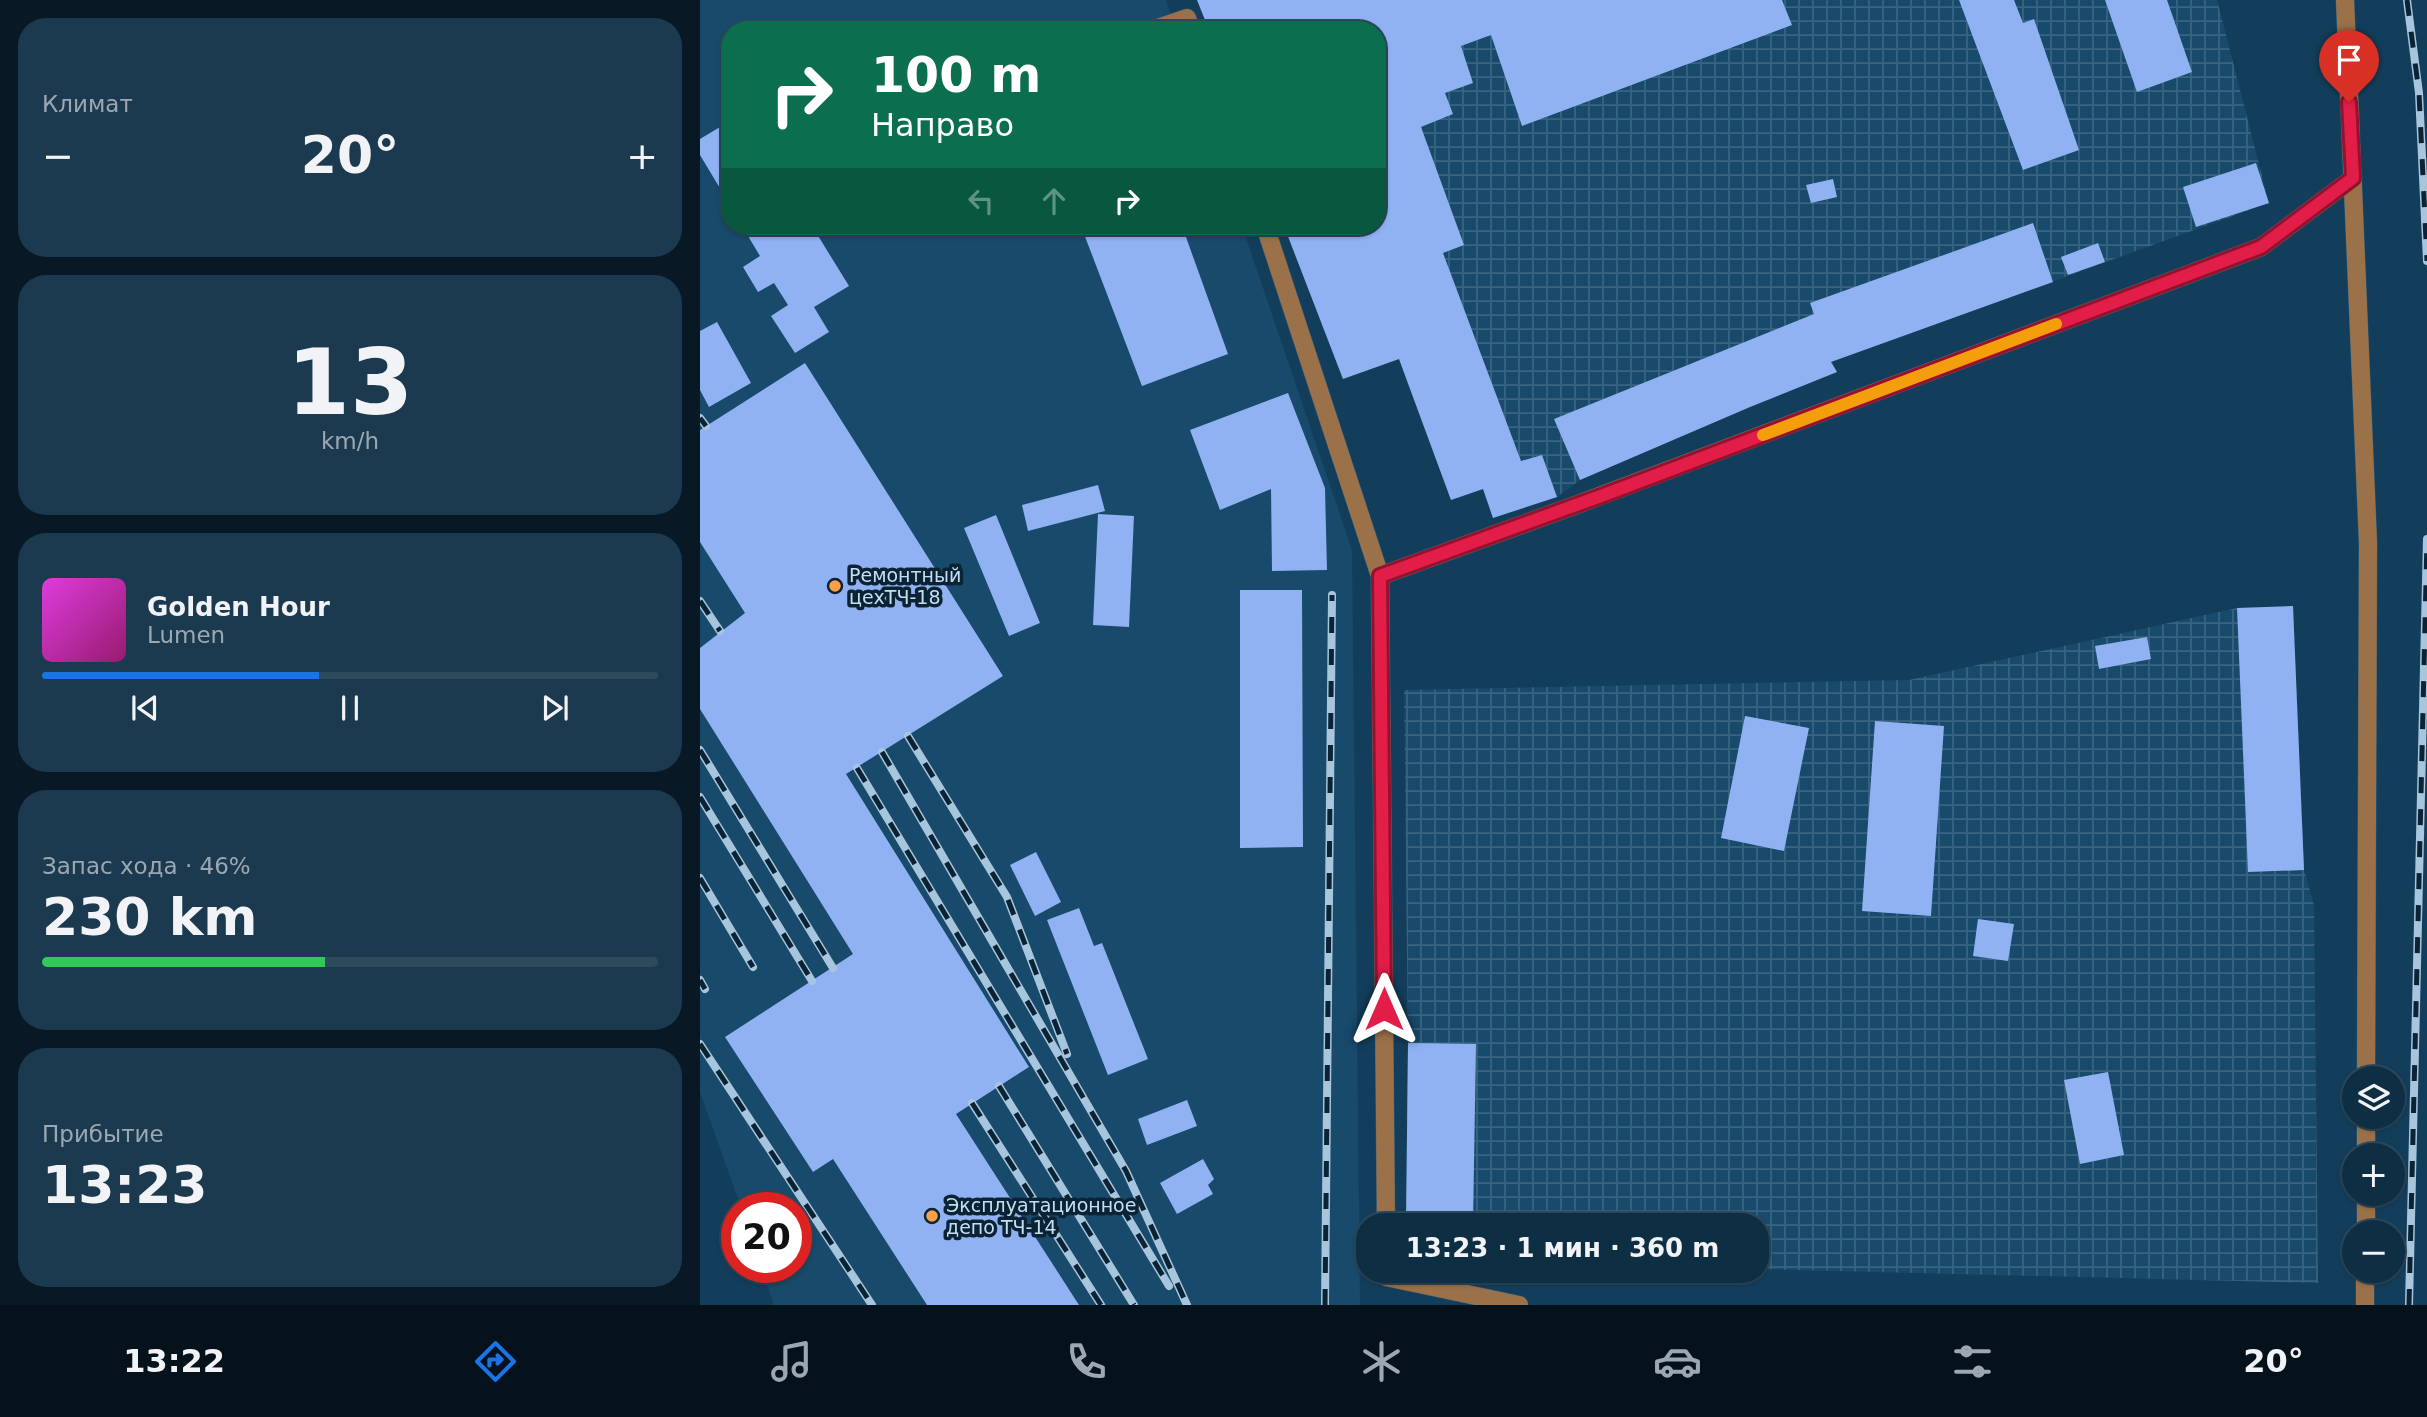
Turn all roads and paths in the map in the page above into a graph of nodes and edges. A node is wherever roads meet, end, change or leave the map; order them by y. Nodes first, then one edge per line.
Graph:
1 (2344, 0) edge
2 (2353, 178) junction
3 (1268, 235) edge
4 (1380, 576) junction
5 (2366, 1066) edge
6 (1386, 1213) edge
7 (1414, 1283) edge
8 (2365, 1283) edge
9 (1519, 1305) edge
10 (2365, 1305) edge

1 - 2 street
2 - 4 street
2 - 5 street
3 - 4 street
4 - 6 street
7 - 9 street
8 - 10 street

